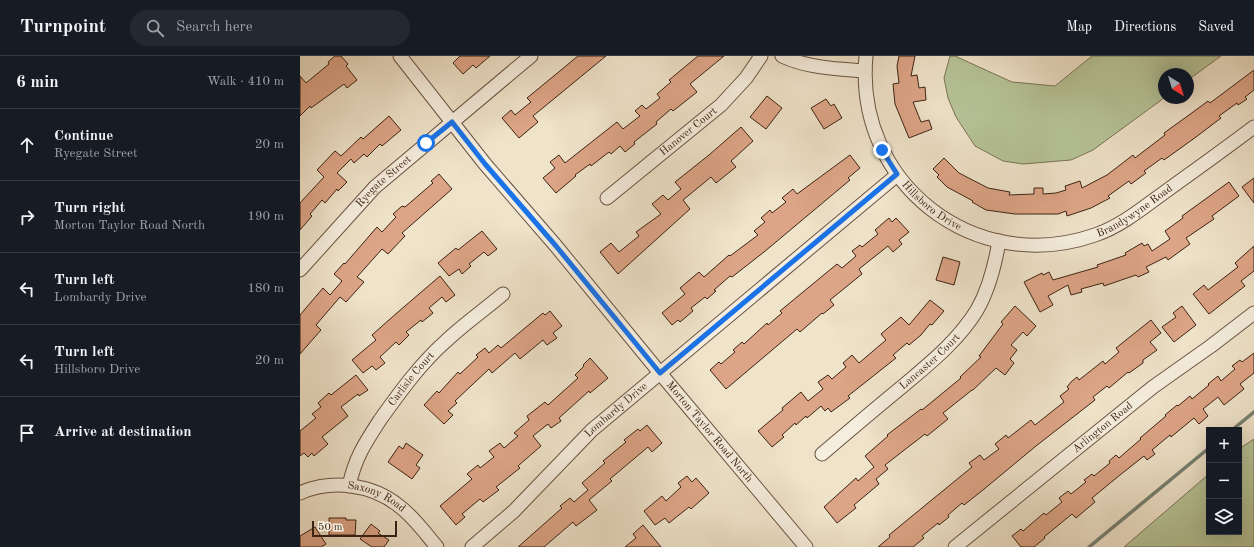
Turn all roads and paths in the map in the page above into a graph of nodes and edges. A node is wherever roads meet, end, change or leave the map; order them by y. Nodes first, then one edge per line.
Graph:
1 (400, 56) edge
2 (531, 56) edge
3 (761, 56) edge
4 (782, 56) edge
5 (866, 56) edge
6 (865, 71) junction
7 (452, 122) junction
8 (1254, 127) edge
9 (897, 174) junction
10 (607, 198) dead end
11 (999, 241) junction
12 (300, 270) edge
13 (503, 294) dead end
14 (1254, 313) edge
15 (660, 373) junction
16 (822, 454) dead end
17 (349, 486) junction
18 (300, 493) edge
19 (437, 547) edge
20 (472, 547) edge
21 (806, 547) edge
22 (955, 547) edge

1 - 7 street, Morton Taylor Road North
2 - 7 street, Ryegate Street
3 - 10 street, Hanover Court
4 - 6 street
5 - 6 street, Hillsboro Drive
6 - 9 street, Hillsboro Drive
7 - 12 street, Ryegate Street
7 - 15 street, Morton Taylor Road North
8 - 11 street, Brandywyne Road
9 - 11 street, Hillsboro Drive
9 - 15 street, Lombardy Drive
11 - 16 street, Lancaster Court
13 - 17 street, Carlisle Court
14 - 22 street, Arlington Road
15 - 20 street, Lombardy Drive
15 - 21 street, Morton Taylor Road North
17 - 18 street, Saxony Road
17 - 19 street, Saxony Road

